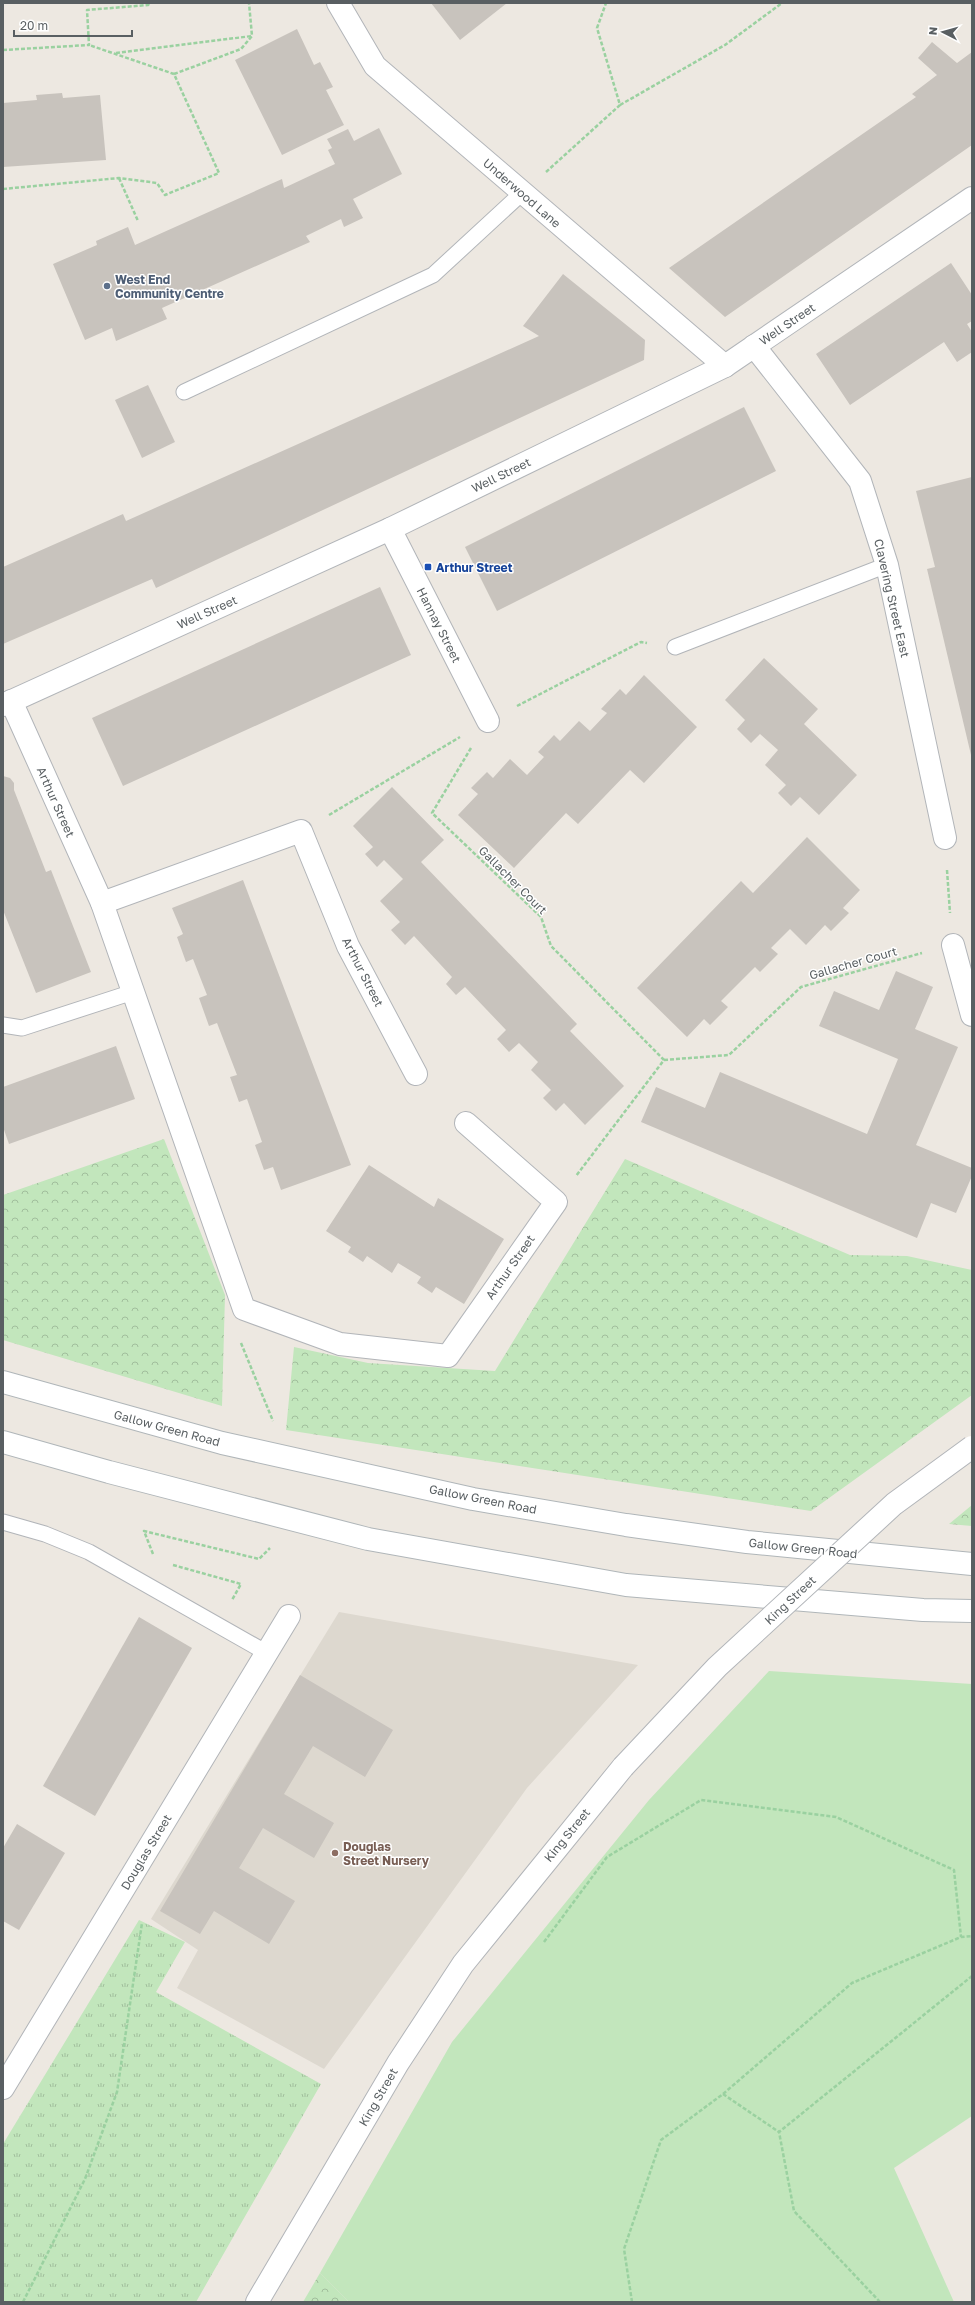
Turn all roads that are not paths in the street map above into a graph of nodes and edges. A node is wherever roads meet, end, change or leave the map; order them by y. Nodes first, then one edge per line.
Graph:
1 (338, 3) edge
2 (522, 193) junction
3 (972, 198) edge
4 (754, 346) junction
5 (725, 366) junction
6 (184, 392) dead end
7 (390, 530) junction
8 (887, 565) junction
9 (675, 647) dead end
10 (7, 703) edge
11 (488, 721) road end
12 (945, 838) road end
13 (102, 903) junction
14 (953, 945) road end
15 (133, 992) junction
16 (972, 1015) edge
17 (3, 1025) edge
18 (416, 1074) dead end
19 (466, 1124) dead end
20 (3, 1382) edge
21 (3, 1442) edge
22 (972, 1447) edge
23 (3, 1522) edge
24 (972, 1564) edge
25 (972, 1611) edge
26 (289, 1616) dead end
27 (267, 1653) junction
28 (3, 2088) edge
29 (257, 2302) edge

1 - 2 street, Underwood Lane
2 - 5 street, Underwood Lane
2 - 6 lane
3 - 4 street, Well Street
4 - 5 street, Well Street
4 - 8 street, Clavering Street East
5 - 7 street, Well Street
7 - 10 street, Well Street
7 - 11 street, Hannay Street
8 - 9 lane
8 - 12 street, Clavering Street East
10 - 13 street, Arthur Street
13 - 15 street, Arthur Street
13 - 18 street, Arthur Street
14 - 16 street
15 - 17 lane
15 - 19 street, Arthur Street
20 - 24 street, Gallow Green Road
21 - 25 street
22 - 29 street, King Street, bridge
23 - 27 lane
26 - 27 street, Douglas Street
27 - 28 street, Douglas Street

